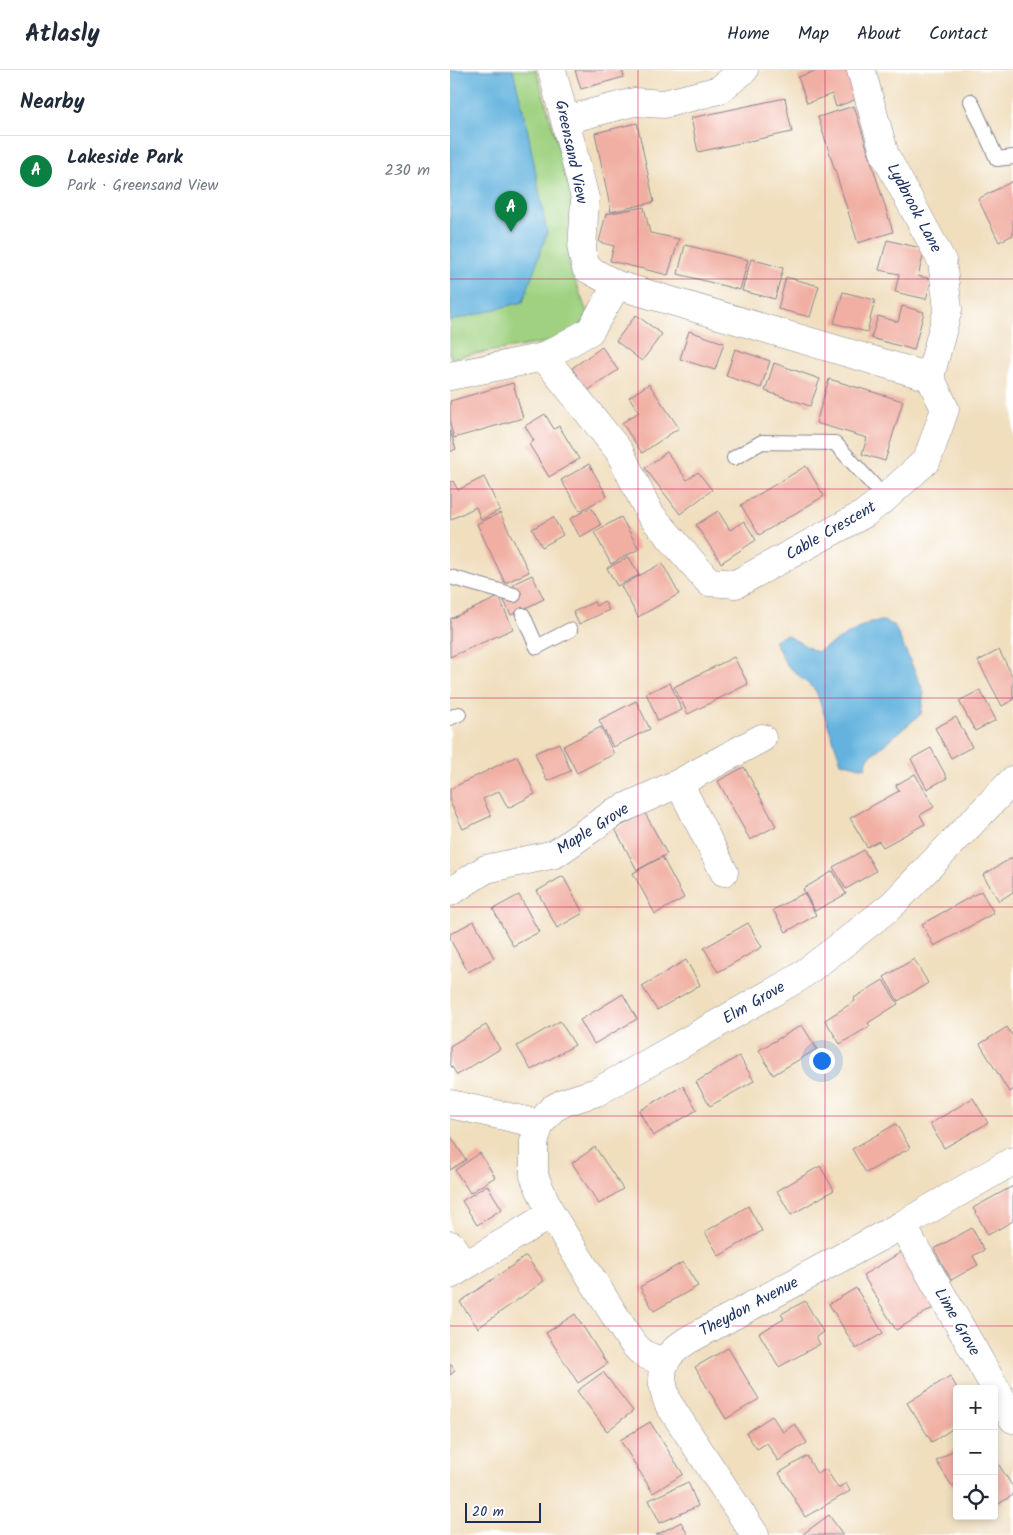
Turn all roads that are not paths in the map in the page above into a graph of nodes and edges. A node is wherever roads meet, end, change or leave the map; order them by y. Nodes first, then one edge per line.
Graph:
1 (552, 70) edge
2 (744, 70) edge
3 (861, 70) edge
4 (971, 101) dead end
5 (565, 120) junction
6 (1013, 157) edge
7 (616, 285) junction
8 (544, 357) junction
9 (450, 376) edge
10 (930, 377) junction
11 (734, 458) dead end
12 (886, 498) junction
13 (450, 577) edge
14 (514, 595) dead end
15 (523, 615) dead end
16 (570, 630) dead end
17 (762, 738) dead end
18 (1013, 780) edge
19 (679, 783) junction
20 (724, 872) dead end
21 (450, 892) edge
22 (450, 1104) edge
23 (540, 1124) junction
24 (1013, 1161) edge
25 (551, 1214) junction
26 (902, 1225) junction
27 (455, 1262) edge
28 (664, 1362) junction
29 (1013, 1419) edge
30 (755, 1535) edge

1 - 5 street, Greensand View
2 - 5 street
3 - 10 street, Lydbrook Lane
4 - 6 lane
5 - 7 street, Greensand View
7 - 8 street
7 - 10 street
8 - 9 street
8 - 12 street, Cable Crescent
10 - 12 street, Cable Crescent
11 - 12 lane
13 - 14 lane
15 - 16 lane
17 - 19 street, Maple Grove
18 - 23 street, Elm Grove
19 - 20 street
19 - 21 street, Maple Grove
22 - 23 street
23 - 25 street, Elm Grove
24 - 26 street, Theydon Avenue
25 - 27 street
25 - 28 street, Elm Grove
26 - 28 street, Theydon Avenue
26 - 29 street, Lime Grove
28 - 30 street

